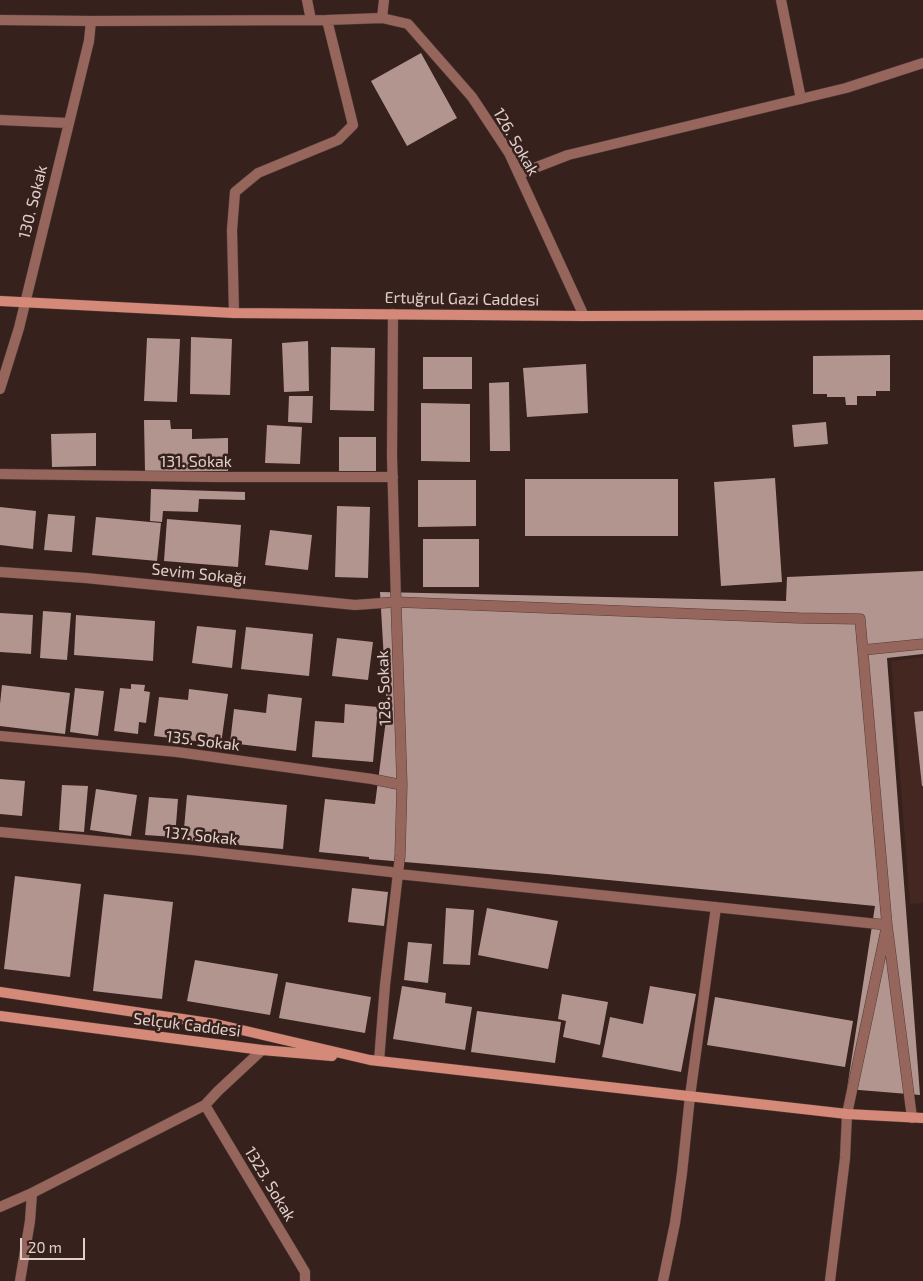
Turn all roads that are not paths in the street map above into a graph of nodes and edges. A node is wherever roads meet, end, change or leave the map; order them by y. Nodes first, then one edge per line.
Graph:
1 (306, 0) edge
2 (384, 0) edge
3 (781, 0) edge
4 (382, 18) junction
5 (0, 20) edge
6 (311, 20) junction
7 (327, 20) junction
8 (91, 21) junction
9 (923, 63) edge
10 (801, 99) junction
11 (0, 120) edge
12 (68, 123) junction
13 (518, 174) junction
14 (0, 301) edge
15 (25, 302) junction
16 (234, 313) junction
17 (393, 314) junction
18 (923, 315) edge
19 (584, 316) junction
20 (0, 389) edge
21 (0, 474) edge
22 (393, 477) junction
23 (0, 572) edge
24 (396, 602) junction
25 (923, 644) edge
26 (863, 650) junction
27 (0, 736) edge
28 (402, 784) junction
29 (0, 832) edge
30 (398, 874) junction
31 (716, 907) junction
32 (887, 925) junction
33 (0, 992) edge
34 (0, 1016) edge
35 (262, 1050) junction
36 (375, 1060) junction
37 (690, 1096) junction
38 (205, 1105) junction
39 (847, 1114) junction
40 (912, 1118) junction
41 (923, 1120) edge
42 (32, 1193) junction
43 (0, 1207) edge
44 (20, 1281) edge
45 (305, 1281) edge
46 (663, 1281) edge
47 (830, 1281) edge

1 - 6 street
2 - 4 street
3 - 10 street
4 - 7 street, 126. Sokak
4 - 13 street, 126. Sokak
5 - 8 street, 126. Sokak
6 - 7 street, 126. Sokak
6 - 8 street, 126. Sokak
7 - 16 street
8 - 12 street, 130. Sokak
9 - 10 street
10 - 13 street
11 - 12 street
12 - 15 street, 130. Sokak
13 - 19 street, 126. Sokak
14 - 15 main road, Ertuğrul Gazi Caddesi
15 - 16 main road, Ertuğrul Gazi Caddesi
15 - 20 street, 130. Sokak
16 - 17 main road, Ertuğrul Gazi Caddesi
17 - 19 main road, Ertuğrul Gazi Caddesi
17 - 22 street, 128. Sokak
18 - 19 main road, Ertuğrul Gazi Caddesi
21 - 22 street, 131. Sokak
22 - 24 street, 128. Sokak
23 - 24 street, Sevim Sokağı
24 - 26 street, Sevim Sokağı
24 - 28 street, 128. Sokak
25 - 26 street
26 - 32 street
27 - 28 street, 135. Sokak
28 - 30 street, 128. Sokak
29 - 30 street, 137. Sokak
30 - 31 street, 137. Sokak
30 - 36 street, 128. Sokak
31 - 32 street, 137. Sokak
31 - 37 street
32 - 39 street
32 - 40 street
33 - 36 main road
34 - 35 main road, Selçuk Caddesi
35 - 36 main road, Selçuk Caddesi
35 - 38 street
36 - 37 main road
37 - 39 main road
37 - 46 street
38 - 42 street
38 - 45 street, 1323. Sokak
39 - 40 main road
39 - 47 street
40 - 41 main road
42 - 43 street
42 - 44 street

